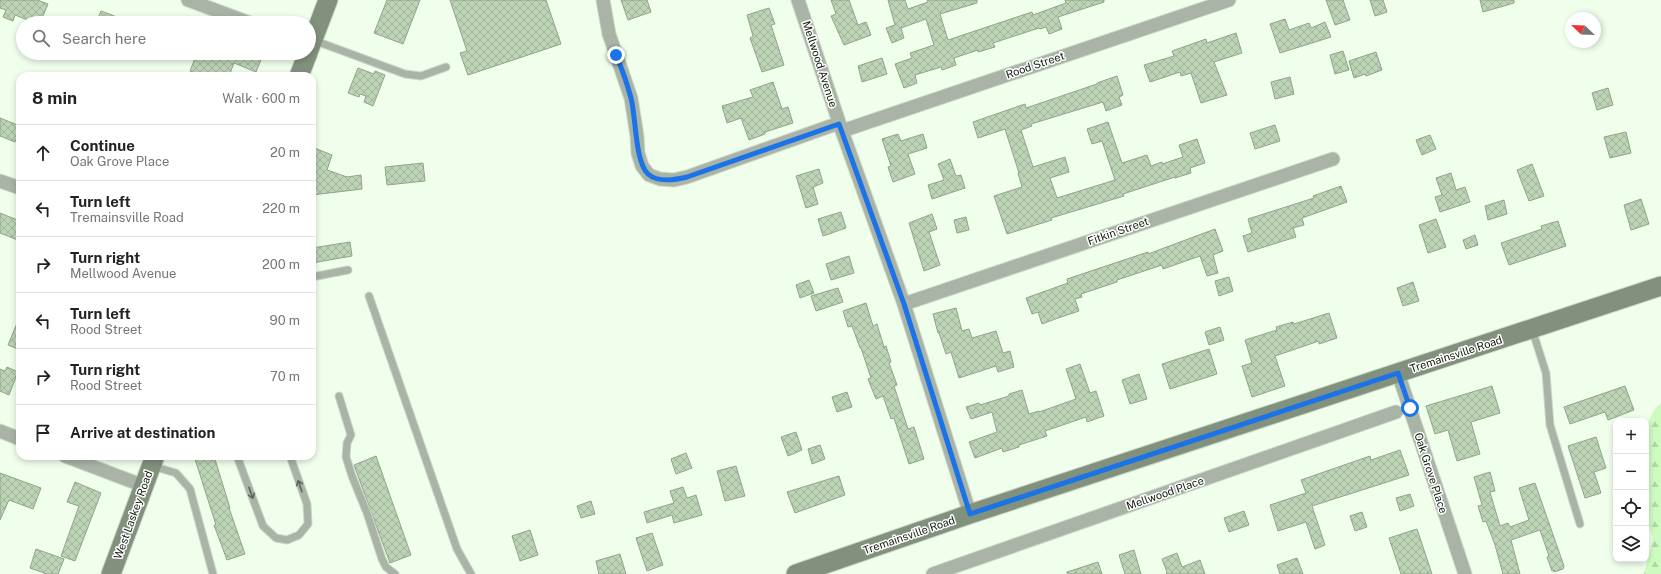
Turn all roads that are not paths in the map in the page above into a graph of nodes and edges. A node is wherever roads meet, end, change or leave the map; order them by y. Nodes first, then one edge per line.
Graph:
1 (188, 0) edge
2 (328, 0) edge
3 (603, 0) edge
4 (798, 0) edge
5 (1229, 0) edge
6 (231, 16) edge
7 (316, 31) edge
8 (316, 49) edge
9 (305, 60) edge
10 (446, 67) dead end
11 (301, 72) edge
12 (841, 127) junction
13 (1333, 159) dead end
14 (0, 181) edge
15 (16, 187) edge
16 (348, 270) dead end
17 (316, 276) edge
18 (1661, 286) edge
19 (369, 296) dead end
20 (904, 304) junction
21 (1532, 328) junction
22 (1398, 373) junction
23 (339, 396) dead end
24 (1396, 412) dead end
25 (0, 431) edge
26 (16, 437) edge
27 (79, 460) edge
28 (238, 460) edge
29 (291, 460) edge
30 (153, 461) edge
31 (144, 486) junction
32 (970, 514) junction
33 (1580, 524) dead end
34 (111, 574) edge
35 (213, 574) edge
36 (395, 574) edge
37 (471, 574) edge
38 (796, 574) edge
39 (933, 574) edge
40 (1465, 574) edge

1 - 6 street
2 - 7 street
3 - 12 street, Rood Street
4 - 12 street, Mellwood Avenue
5 - 12 street, Rood Street
8 - 10 lane
9 - 11 street
12 - 20 street, Mellwood Avenue
13 - 20 street, Fitkin Street
14 - 15 street
16 - 17 lane
18 - 21 street, Tremainsville Road
19 - 37 lane
20 - 32 street, Mellwood Avenue
21 - 22 street, Tremainsville Road
21 - 33 lane
22 - 32 street, Tremainsville Road
22 - 40 street, Oak Grove Place
23 - 36 lane
24 - 39 street, Mellwood Place
25 - 26 street
27 - 31 street
28 -> 29 lane
30 - 31 street, West Laskey Road
30 - 35 lane
31 - 34 street, West Laskey Road
32 - 38 street, Tremainsville Road

